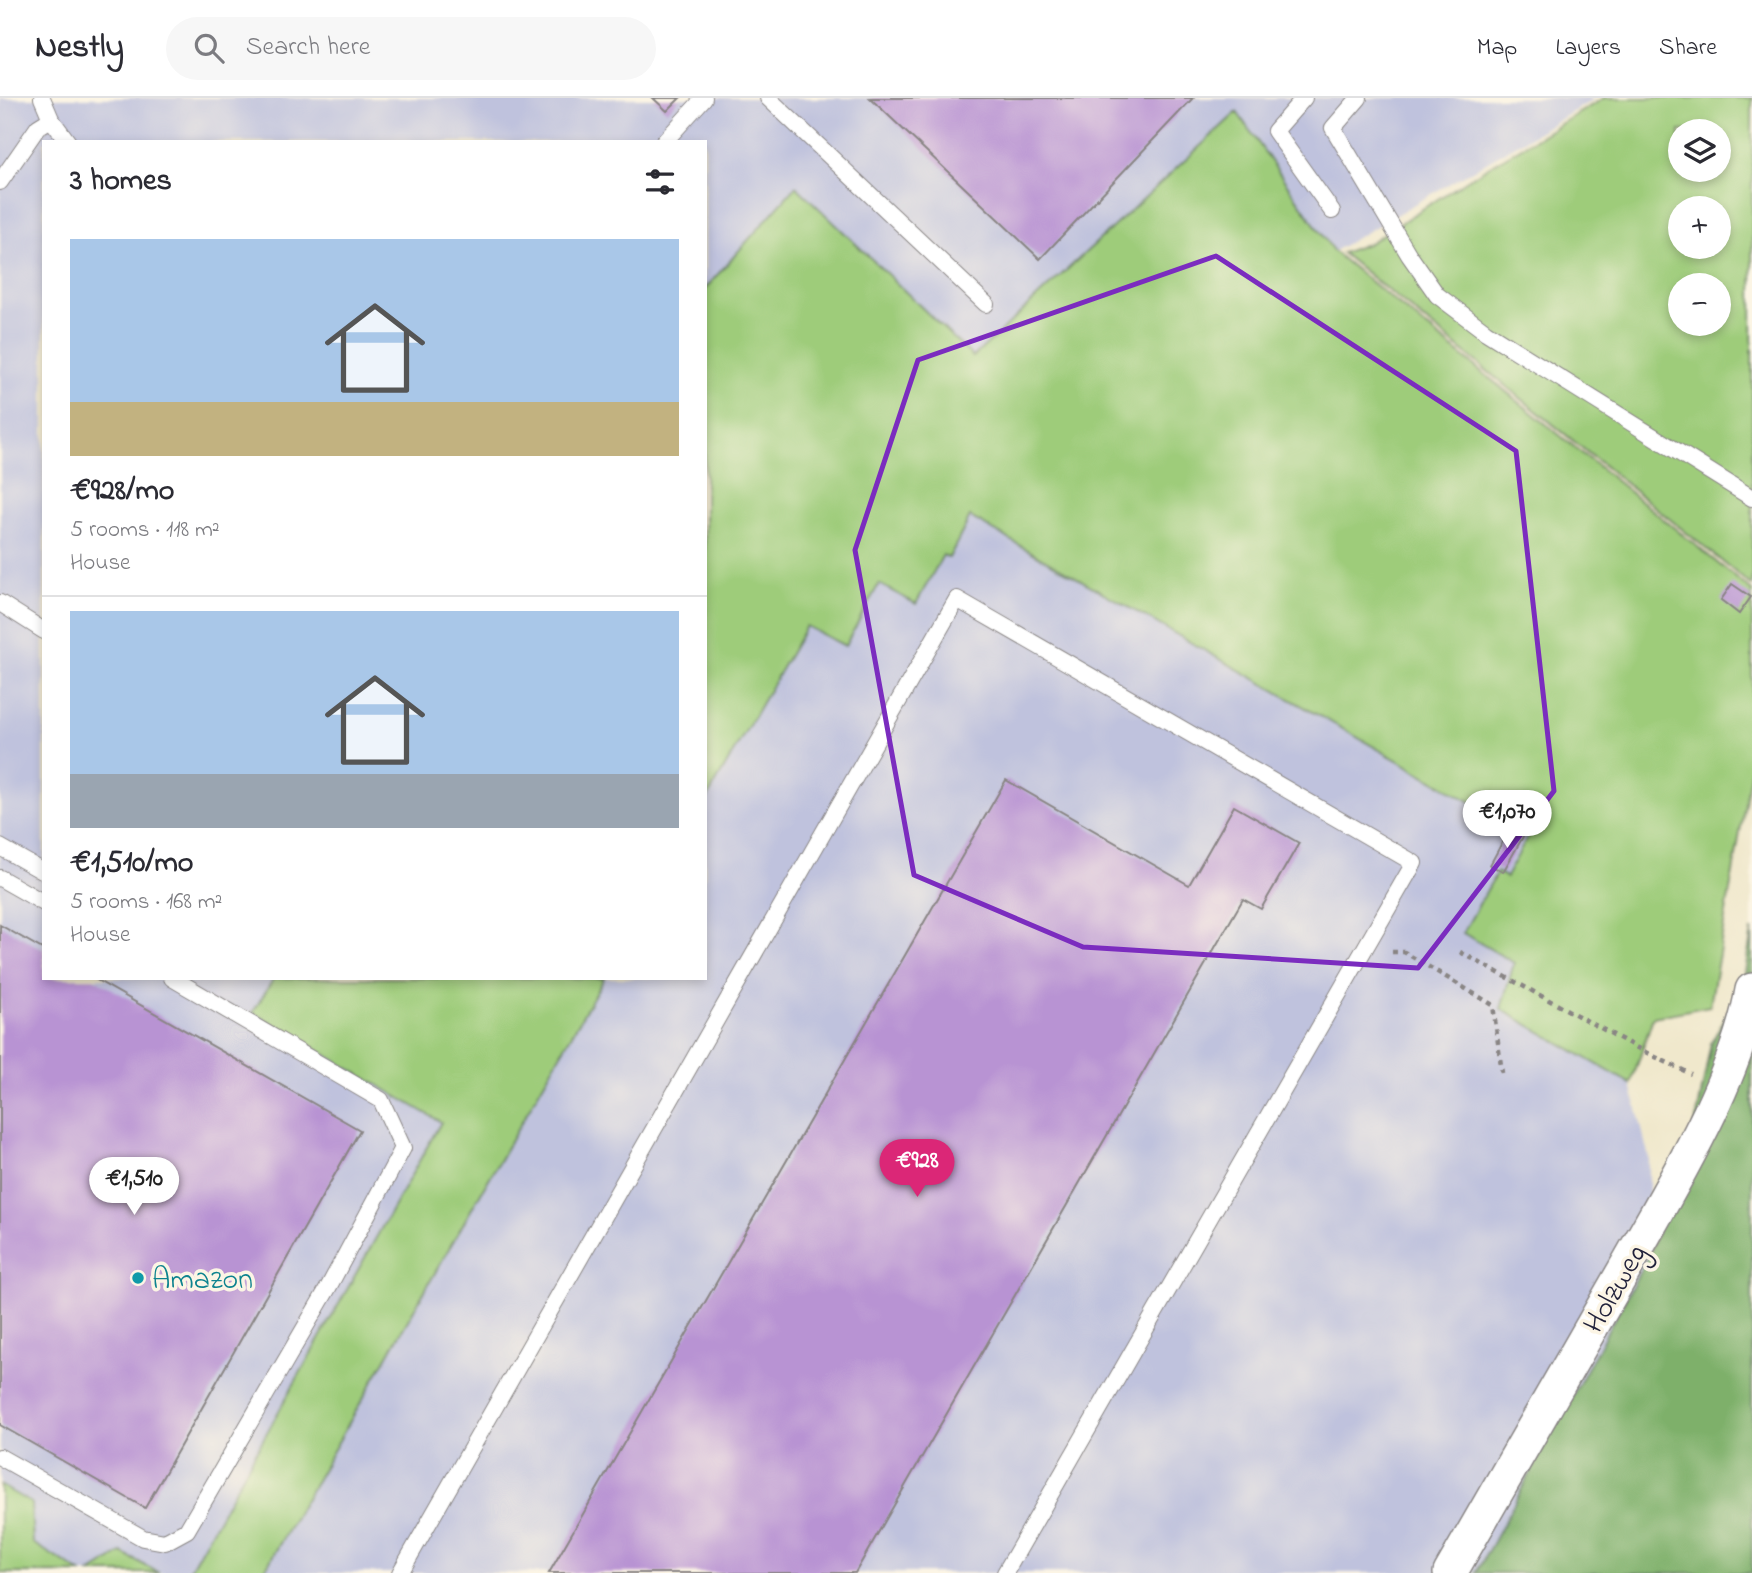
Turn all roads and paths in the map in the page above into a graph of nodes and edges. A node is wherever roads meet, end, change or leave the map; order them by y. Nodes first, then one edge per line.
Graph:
1 (42, 98) edge
2 (705, 98) edge
3 (768, 98) edge
4 (1304, 98) edge
5 (1359, 98) edge
6 (51, 119) junction
7 (67, 140) edge
8 (666, 140) edge
9 (0, 182) edge
10 (1332, 211) dead end
11 (986, 304) dead end
12 (1752, 498) edge
13 (0, 603) edge
14 (42, 630) edge
15 (0, 847) edge
16 (42, 871) edge
17 (0, 878) edge
18 (42, 902) edge
19 (1460, 952) dead end
20 (1362, 953) junction
21 (175, 980) edge
22 (1752, 990) edge
23 (1502, 1073) dead end
24 (1721, 1088) junction
25 (0, 1457) edge
26 (400, 1573) edge
27 (1005, 1573) edge
28 (1450, 1573) edge

1 - 6 lane
2 - 8 lane
3 - 11 lane
4 - 10 lane
5 - 12 lane
6 - 7 lane
6 - 9 lane
13 - 14 lane
15 - 16 lane
17 - 18 lane
19 - 24 path
20 - 23 path
20 - 26 lane
20 - 27 lane
21 - 25 lane
22 - 24 street, Holzweg
24 - 28 street, Holzweg

